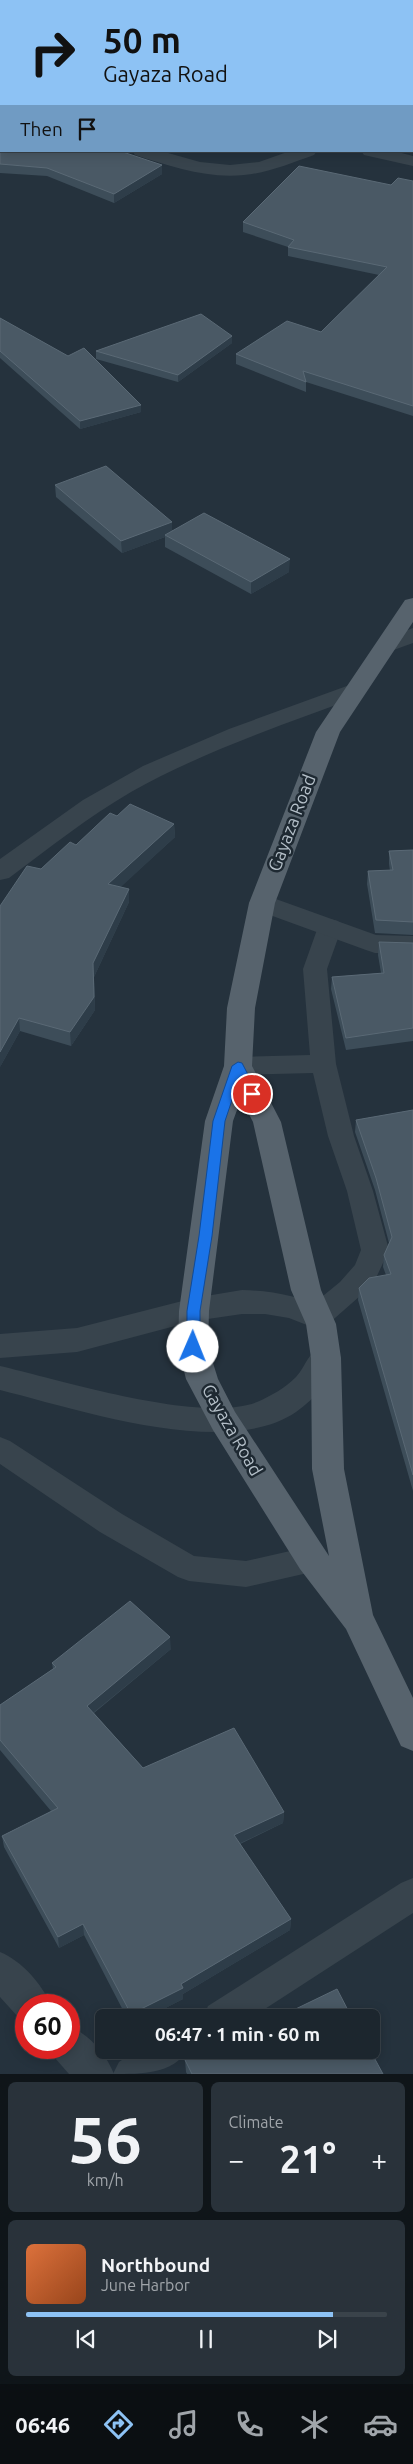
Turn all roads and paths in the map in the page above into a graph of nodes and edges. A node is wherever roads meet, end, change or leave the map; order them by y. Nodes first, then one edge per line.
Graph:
1 (144, 152) edge
2 (305, 152) edge
3 (374, 152) edge
4 (413, 161) edge
5 (413, 605) edge
6 (413, 635) edge
7 (388, 645) junction
8 (355, 690) junction
9 (0, 872) edge
10 (262, 903) junction
11 (330, 927) junction
12 (413, 945) edge
13 (323, 1064) junction
14 (238, 1066) junction
15 (194, 1311) junction
16 (317, 1317) junction
17 (0, 1346) edge
18 (326, 1358) junction
19 (0, 1378) edge
20 (224, 1421) junction
21 (0, 1449) edge
22 (312, 1559) junction
23 (358, 1619) junction
24 (413, 1735) edge
25 (413, 1894) edge
26 (0, 1970) edge
27 (22, 1994) edge
28 (234, 2009) edge
29 (80, 2057) edge
30 (155, 2059) edge
31 (95, 2074) edge
32 (132, 2074) edge

1 - 2 street
3 - 4 street
5 - 7 main road, Gayaza Road
6 - 7 street
7 - 8 main road, Gayaza Road
8 - 9 street
8 - 10 main road, Gayaza Road
10 - 11 street
10 - 14 main road, Gayaza Road
11 - 12 street
11 - 13 lane
13 - 14 lane
13 - 16 lane
14 - 15 main road, Gayaza Road
14 - 16 main road, Gayaza Road
15 - 16 street
15 - 17 street
15 - 20 main road, Gayaza Road
16 - 18 main road, Gayaza Road
18 - 20 street
18 - 23 main road, Gayaza Road
19 - 20 street
20 - 22 main road, Gayaza Road
21 - 22 lane
22 - 23 main road, Gayaza Road
23 - 24 main road, Gayaza Road
25 - 28 lane
26 - 27 street
29 - 31 street
30 - 32 lane

